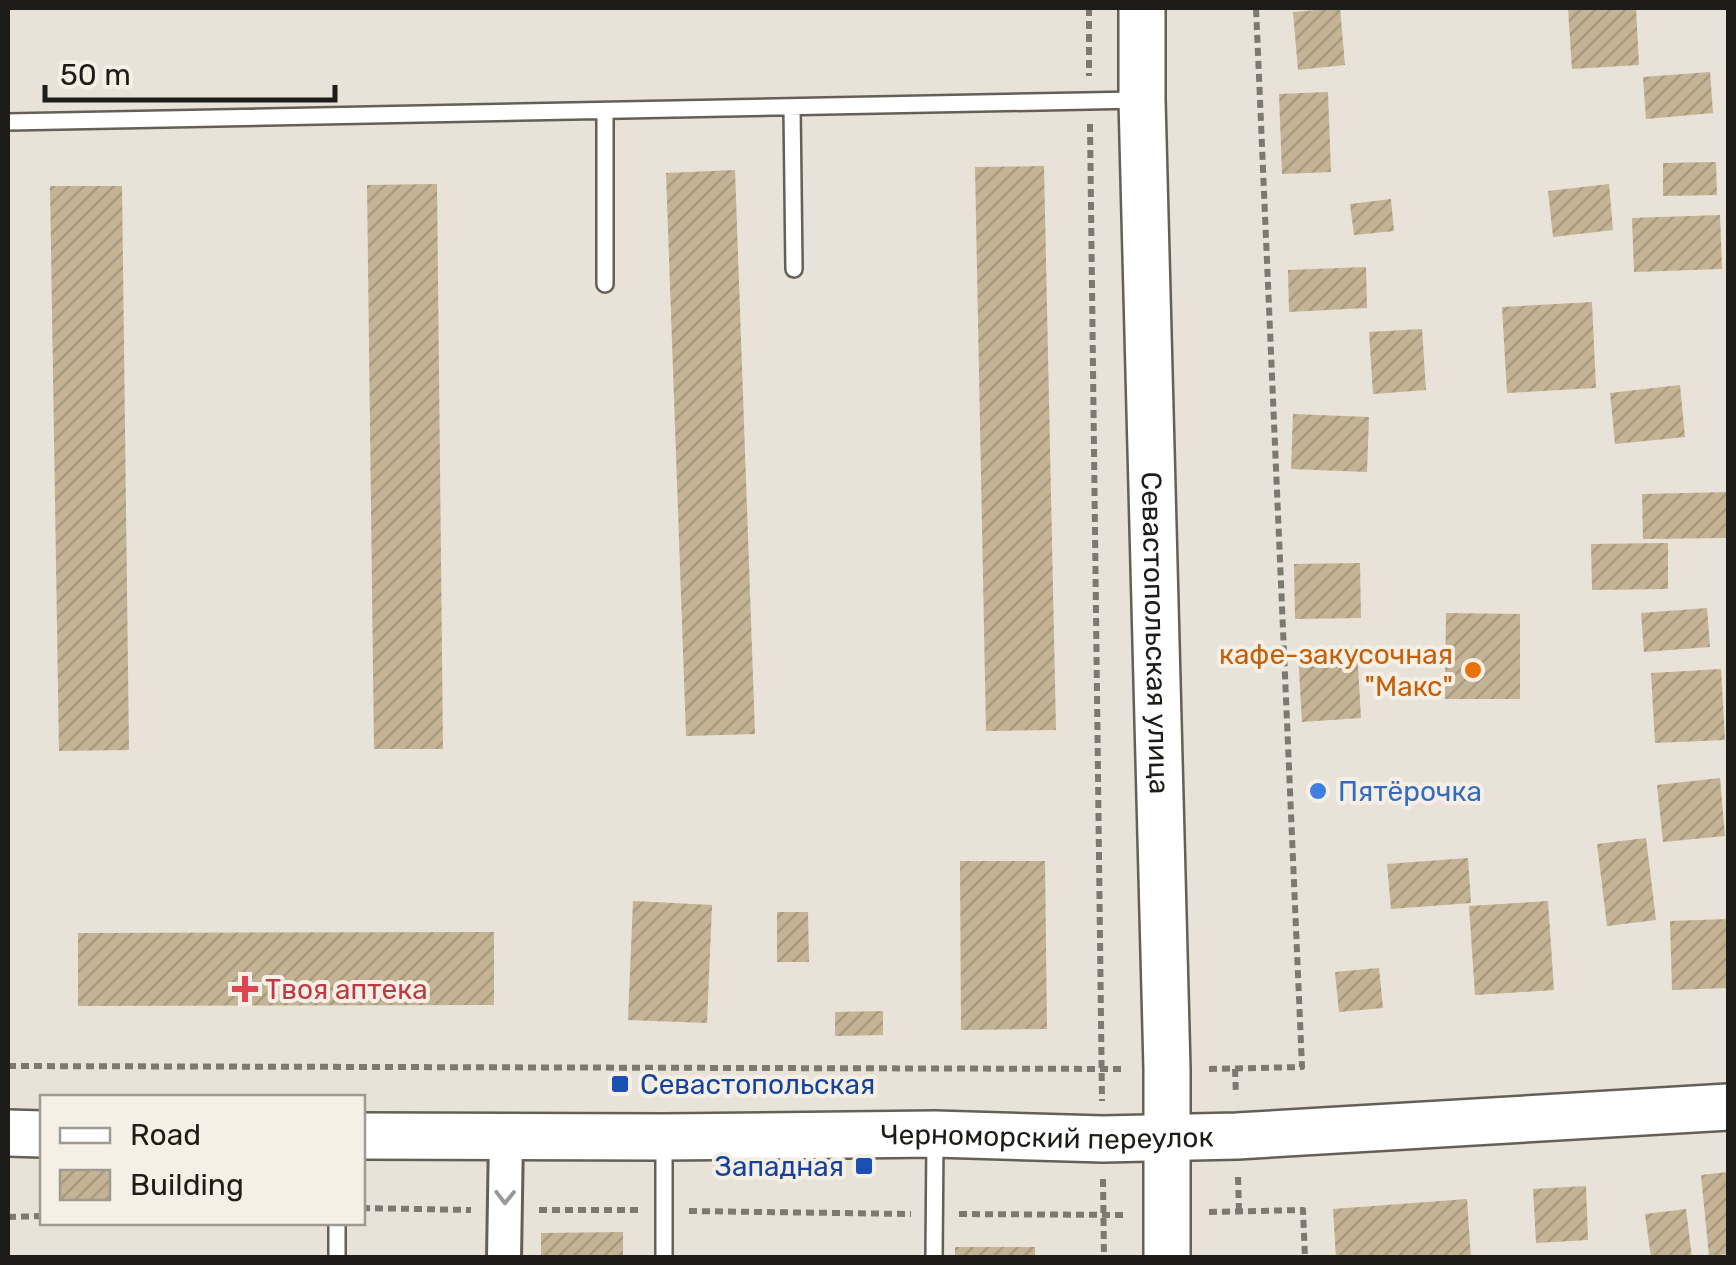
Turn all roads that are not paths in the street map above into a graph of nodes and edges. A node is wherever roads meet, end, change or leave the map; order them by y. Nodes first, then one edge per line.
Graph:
1 (1142, 8) edge
2 (1142, 100) junction
3 (792, 107) junction
4 (605, 112) junction
5 (8, 122) edge
6 (794, 269) dead end
7 (605, 284) dead end
8 (1728, 1107) edge
9 (8, 1134) edge
10 (40, 1134) edge
11 (934, 1134) junction
12 (365, 1136) edge
13 (506, 1137) junction
14 (664, 1137) junction
15 (1166, 1137) junction
16 (337, 1225) edge
17 (1167, 1235) edge
18 (337, 1258) edge
19 (504, 1258) edge
20 (664, 1258) edge
21 (934, 1258) edge

1 - 2 street, Севастопольская улица
2 - 3 lane
2 - 15 street, Севастопольская улица
3 - 4 lane
3 - 6 lane
4 - 5 lane
4 - 7 lane
8 - 15 street, Черноморский переулок
9 - 10 street
11 - 14 street, Черноморский переулок
11 - 15 street, Черноморский переулок
11 - 21 lane
12 - 13 street, Черноморский переулок
13 - 14 street, Черноморский переулок
13 -> 19 street
14 - 20 lane
15 - 17 street, Севастопольская улица
16 - 18 lane

